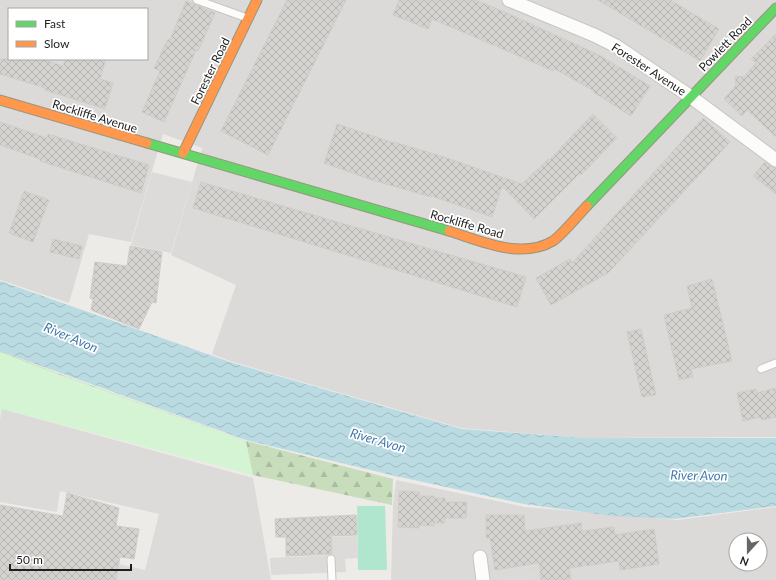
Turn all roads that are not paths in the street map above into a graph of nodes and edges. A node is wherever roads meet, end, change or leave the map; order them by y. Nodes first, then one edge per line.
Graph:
1 (197, 0) edge
2 (257, 0) edge
3 (509, 0) edge
4 (776, 8) edge
5 (248, 19) junction
6 (691, 97) junction
7 (0, 100) edge
8 (183, 153) junction
9 (776, 160) edge
10 (776, 363) edge
11 (761, 369) dead end
12 (480, 557) dead end
13 (331, 559) dead end
14 (332, 580) edge
15 (483, 580) edge

1 - 5 lane
2 - 5 street, Forester Road
3 - 6 street, Forester Avenue
4 - 6 street, Powlett Road
5 - 8 street, Forester Road
6 - 8 street, Rockliffe Road
6 - 9 street, Forester Avenue
7 - 8 street, Rockliffe Avenue
10 - 11 lane
12 - 15 street
13 - 14 lane

